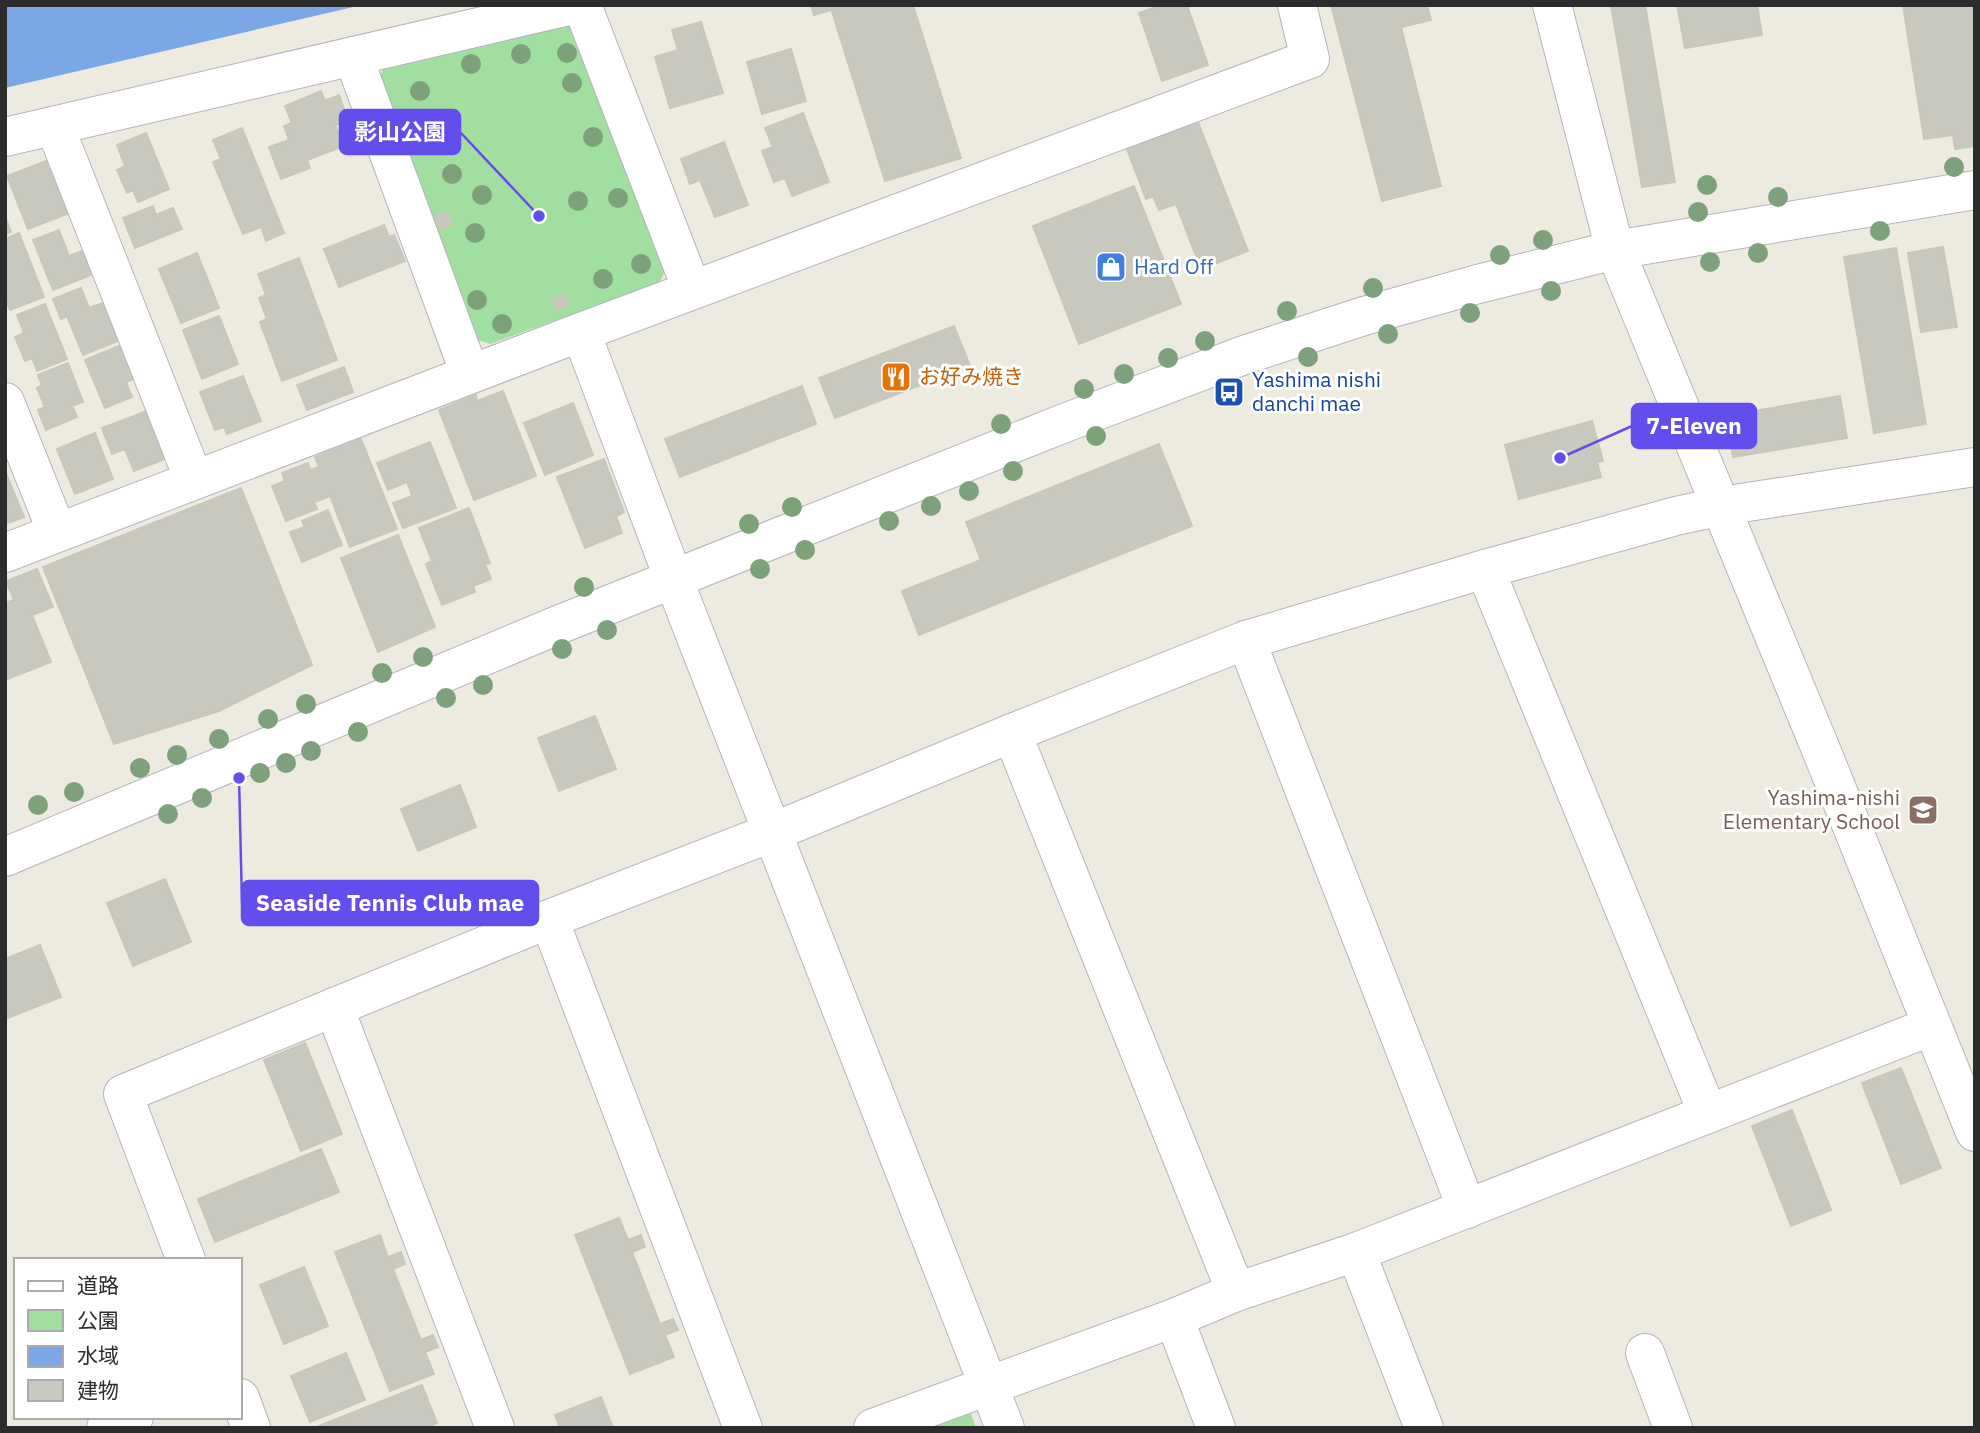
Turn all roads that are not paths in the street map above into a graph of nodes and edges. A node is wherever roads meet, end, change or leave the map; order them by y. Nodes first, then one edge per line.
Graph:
1 (573, 5) edge
2 (582, 5) edge
3 (1297, 5) edge
4 (1552, 5) edge
5 (353, 56) junction
6 (55, 127) junction
7 (5, 137) edge
8 (1975, 190) edge
9 (1615, 250) junction
10 (692, 290) junction
11 (581, 332) junction
12 (470, 374) junction
13 (5, 401) edge
14 (1975, 467) edge
15 (194, 480) junction
16 (1722, 506) junction
17 (57, 533) junction
18 (5, 553) edge
19 (1485, 569) junction
20 (673, 579) junction
21 (1246, 640) junction
22 (1012, 733) junction
23 (773, 832) junction
24 (5, 857) edge
25 (549, 919) junction
26 (334, 1007) junction
27 (1932, 1026) junction
28 (1707, 1114) junction
29 (1975, 1132) edge
30 (1467, 1209) junction
31 (1356, 1252) junction
32 (186, 1258) edge
33 (1236, 1292) junction
34 (1174, 1318) junction
35 (1645, 1353) dead end
36 (988, 1386) junction
37 (242, 1403) edge
38 (129, 1419) edge
39 (106, 1428) edge
40 (251, 1428) edge
41 (495, 1428) edge
42 (743, 1428) edge
43 (873, 1428) edge
44 (1004, 1428) edge
45 (1216, 1428) edge
46 (1424, 1428) edge
47 (1673, 1428) edge

1 - 5 street
2 - 10 street
3 - 10 street
4 - 9 street
5 - 6 street
5 - 12 street
6 - 7 street
6 - 15 street
8 - 9 street
9 - 16 street
9 - 20 street
10 - 11 street
11 - 12 street
11 - 20 street
12 - 15 street
13 - 17 street
14 - 16 street
15 - 17 street
16 - 19 street
16 - 27 street
17 - 18 street
19 - 21 street
19 - 28 street
20 - 23 street
20 - 24 street
21 - 22 street
21 - 30 street
22 - 23 street
22 - 33 street
23 - 25 street
23 - 36 street
25 - 26 street
25 - 42 street
26 - 32 street
26 - 41 street
27 - 28 street
27 - 29 street
28 - 30 street
30 - 31 street
31 - 33 street
31 - 46 street
33 - 34 street
34 - 36 street
34 - 45 street
35 - 47 street
36 - 43 street
36 - 44 street
37 - 40 street
38 - 39 street

